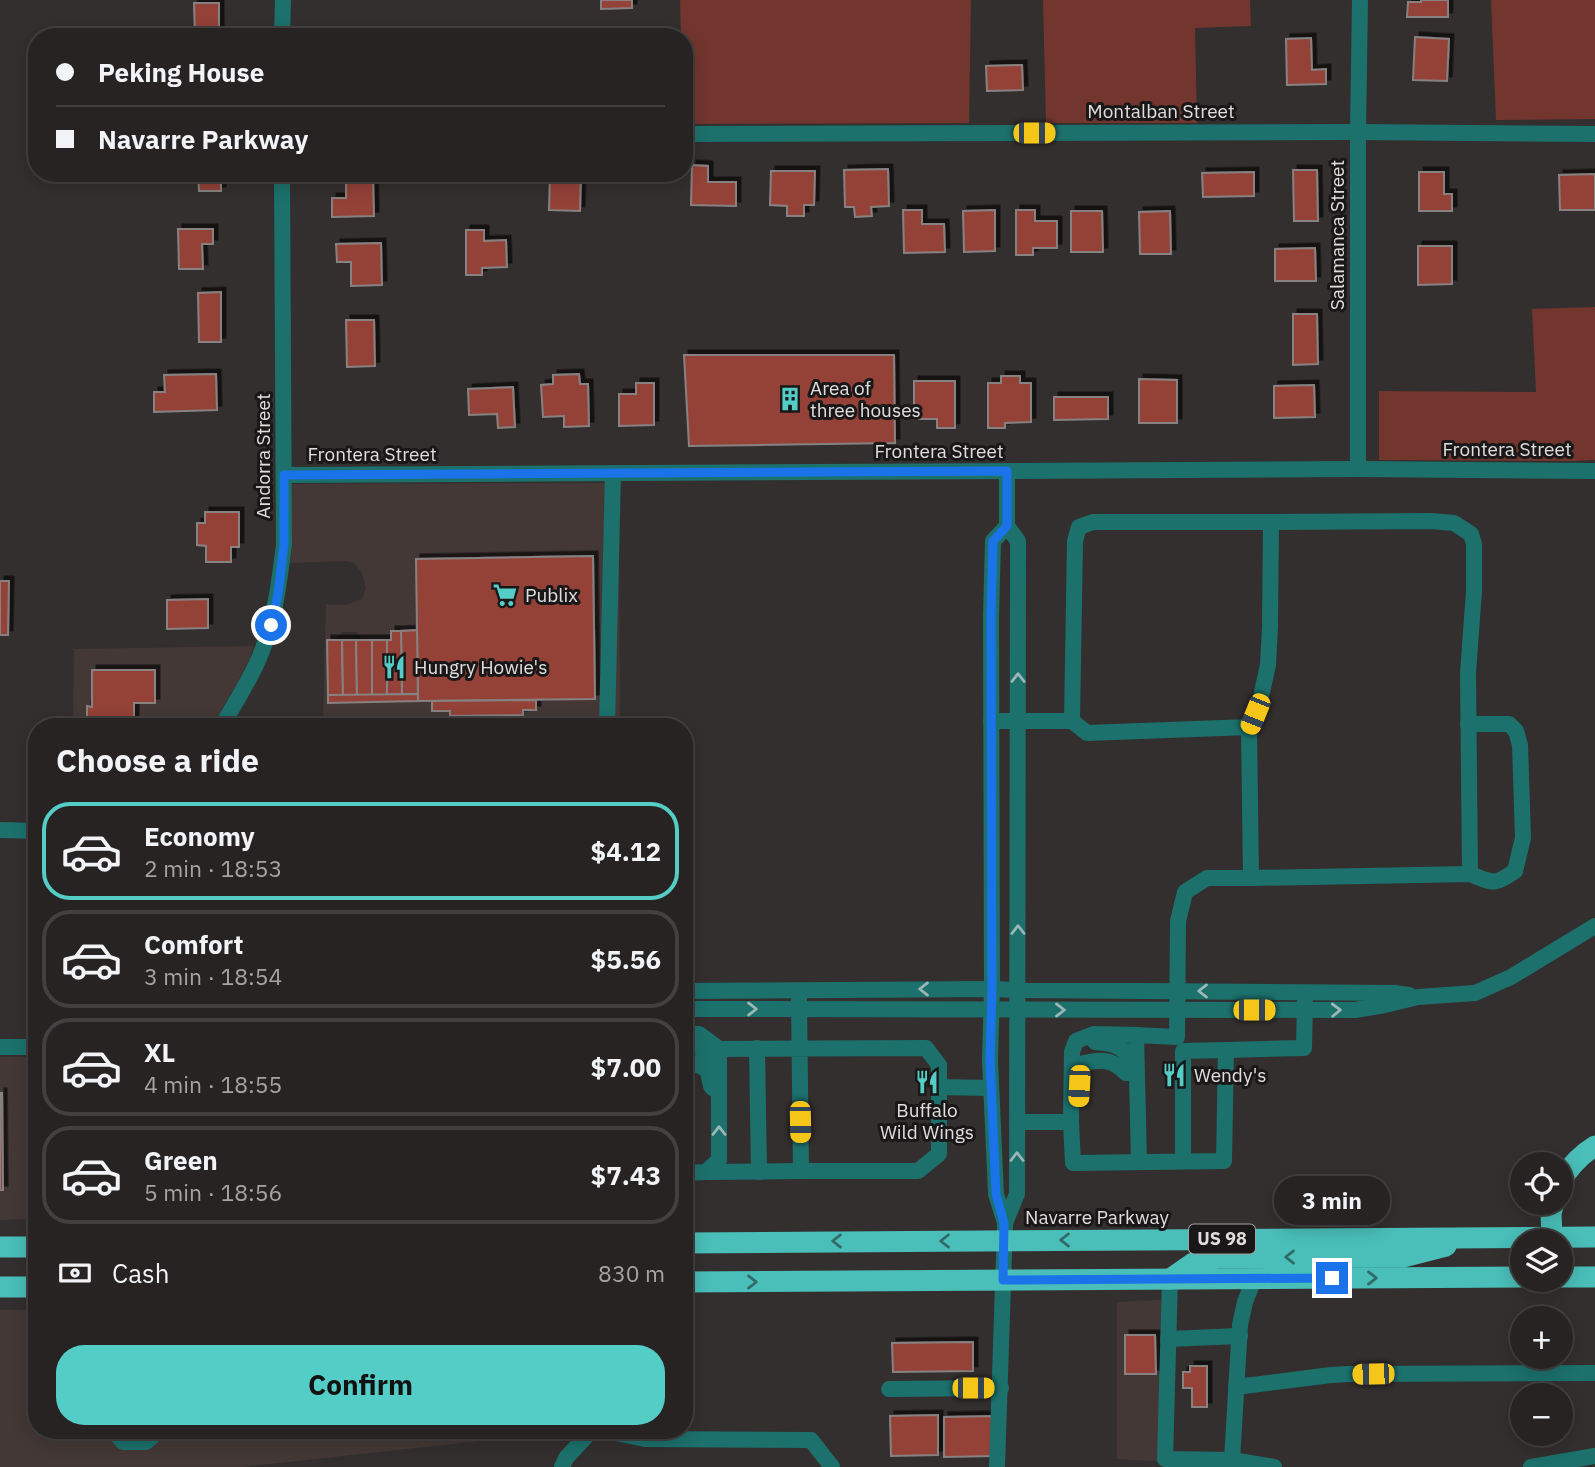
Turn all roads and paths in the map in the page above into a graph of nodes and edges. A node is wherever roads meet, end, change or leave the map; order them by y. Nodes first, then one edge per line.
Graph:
1 (283, 0) edge
2 (1360, 0) edge
3 (282, 28) edge
4 (1358, 132) junction
5 (693, 134) edge
6 (1595, 134) edge
7 (282, 182) edge
8 (1358, 469) junction
9 (1007, 471) junction
10 (1595, 471) edge
11 (613, 473) junction
12 (284, 475) junction
13 (1271, 522) junction
14 (1007, 526) junction
15 (227, 718) edge
16 (607, 718) edge
17 (991, 721) junction
18 (1072, 721) junction
19 (1018, 722) junction
20 (1468, 724) junction
21 (1249, 727) junction
22 (0, 830) edge
23 (28, 831) edge
24 (1470, 874) junction
25 (1251, 878) junction
26 (1595, 926) edge
27 (992, 981) junction
28 (799, 990) junction
29 (1018, 990) junction
30 (693, 991) edge
31 (1177, 991) junction
32 (1305, 992) junction
33 (1418, 997) junction
34 (693, 1009) edge
35 (799, 1009) junction
36 (992, 1010) junction
37 (1018, 1010) junction
38 (1178, 1010) junction
39 (1305, 1011) junction
40 (693, 1034) edge
41 (1136, 1035) junction
42 (1180, 1044) junction
43 (693, 1046) edge
44 (0, 1047) edge
45 (28, 1047) edge
46 (757, 1048) junction
47 (800, 1048) junction
48 (719, 1049) junction
49 (1226, 1050) junction
50 (693, 1062) edge
51 (708, 1070) junction
52 (939, 1087) junction
53 (991, 1088) junction
54 (719, 1096) junction
55 (1138, 1115) junction
56 (1017, 1122) junction
57 (1071, 1122) junction
58 (1595, 1146) edge
59 (1139, 1161) junction
60 (1183, 1161) junction
61 (1573, 1164) edge
62 (801, 1171) junction
63 (693, 1172) edge
64 (706, 1172) junction
65 (759, 1172) junction
66 (1004, 1232) junction
67 (1573, 1237) edge
68 (1595, 1237) edge
69 (1479, 1238) junction
70 (1510, 1238) edge
71 (693, 1243) edge
72 (0, 1247) edge
73 (28, 1247) edge
74 (1510, 1277) edge
75 (1573, 1277) edge
76 (1595, 1277) edge
77 (1170, 1279) junction
78 (1254, 1279) junction
79 (1003, 1280) junction
80 (693, 1282) edge
81 (0, 1287) edge
82 (28, 1287) edge
83 (1240, 1336) junction
84 (1168, 1339) junction
85 (1595, 1373) edge
86 (1237, 1387) junction
87 (1001, 1388) junction
88 (889, 1389) dead end
89 (120, 1439) edge
90 (150, 1439) edge
91 (584, 1439) edge
92 (645, 1439) edge
93 (1595, 1457) edge
94 (1232, 1460) junction
95 (562, 1467) edge
96 (832, 1467) edge
97 (997, 1467) edge
98 (1274, 1467) edge
99 (1531, 1467) edge

1 - 3 street
2 - 4 street, Salamanca Street
4 - 5 street, Montalban Street
4 - 6 street, Montalban Street
4 - 8 street, Salamanca Street
7 - 12 street, Andorra Street
8 - 9 street, Frontera Street
8 - 10 street, Frontera Street
9 - 11 street, Frontera Street
9 - 14 street
11 - 12 street, Frontera Street
11 - 16 street
12 - 15 street, Andorra Street
13 - 18 street
13 - 20 street
13 - 21 street
14 - 17 street
19 -> 14 street
17 - 19 street
17 - 27 street
18 - 19 street
18 - 21 street
29 -> 19 street
20 - 24 street
20 - 24 street
21 - 25 street
22 - 23 street
24 - 25 street
25 - 31 street
26 - 33 street
27 -> 28 street
27 - 29 street
27 - 36 street
28 - 30 street
28 - 35 street
29 - 31 street
29 - 37 street
32 -> 31 street
31 - 38 street
32 - 33 street
32 - 39 street
39 -> 33 street
34 -> 35 street
35 - 36 street
35 - 47 street
36 - 37 street
36 - 53 street
37 -> 38 street
37 - 56 street
38 - 39 street
38 - 42 street
39 - 49 street
40 - 48 street
41 - 42 street
41 - 55 street
41 - 57 street
42 - 49 street
42 - 60 street
43 - 51 street
44 - 45 street
46 - 47 street
46 - 48 street
46 - 65 street
47 - 52 street
47 - 62 street
48 - 54 street
49 - 60 street
50 - 51 street
51 - 54 street
52 - 53 street
52 - 62 street
53 - 66 street
64 -> 54 street
55 - 57 street
55 - 59 street
56 - 57 street
66 -> 56 street
57 - 59 street
58 - 61 highway
59 - 60 street
62 - 65 street
63 - 64 street
64 - 65 street
69 -> 66 highway, Navarre Parkway / US 98
66 -> 71 highway, Navarre Parkway / US 98
66 - 79 street
67 - 68 highway, Navarre Parkway / US 98
69 - 70 highway, Navarre Parkway / US 98
69 -> 77 highway
72 - 73 highway
78 -> 74 highway, US 98
75 - 76 highway
77 - 78 highway, US 98
77 - 79 highway, US 98
77 - 84 street
78 - 83 street
80 -> 79 highway, US 98
79 - 87 street
81 - 82 highway
83 - 84 street
83 - 86 street
84 - 94 street
85 - 86 street
86 - 94 street
87 - 88 street
87 - 97 street
89 - 90 street
91 - 95 street
92 - 96 street
93 - 99 street
94 - 98 street

